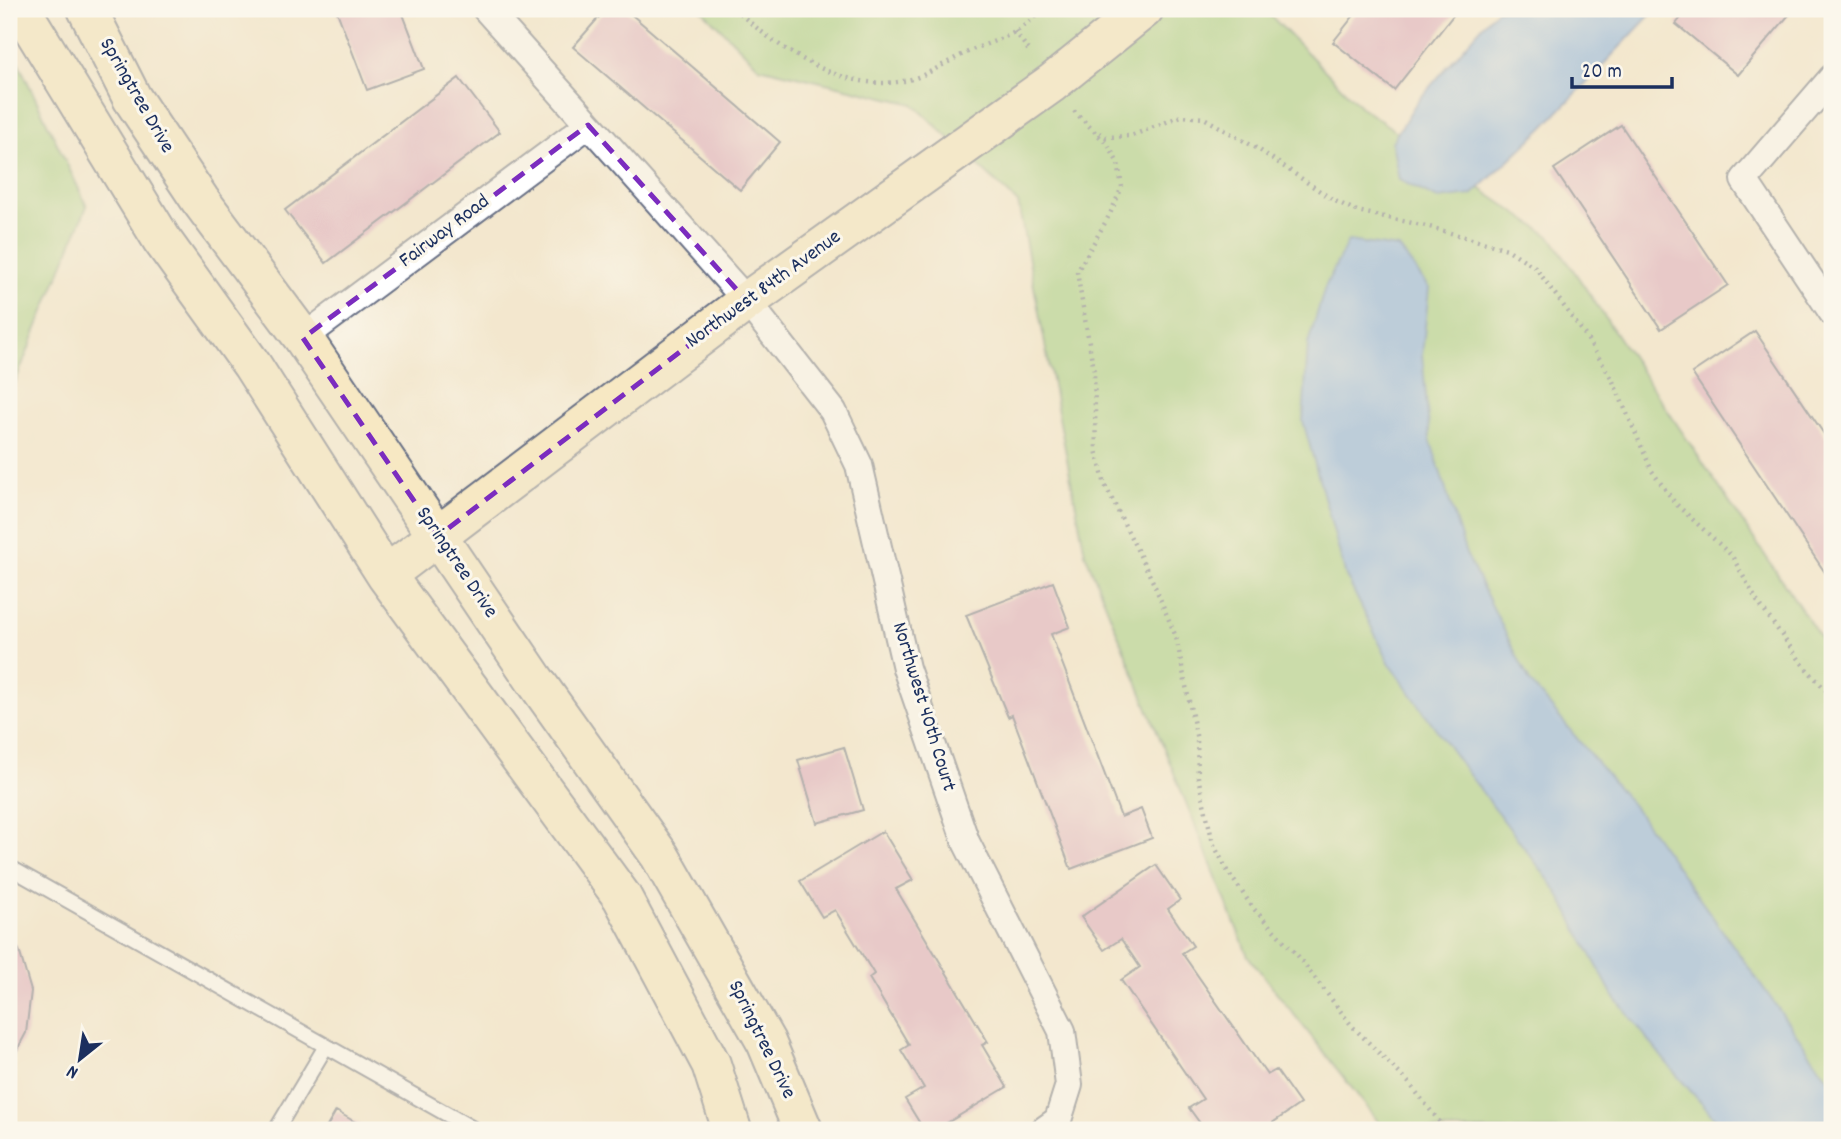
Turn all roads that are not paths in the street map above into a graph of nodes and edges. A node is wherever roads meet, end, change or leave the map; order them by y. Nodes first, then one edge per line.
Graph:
1 (21, 9) edge
2 (87, 9) edge
3 (486, 9) edge
4 (1144, 9) edge
5 (1832, 78) edge
6 (588, 125) junction
7 (747, 301) junction
8 (1832, 312) edge
9 (303, 338) junction
10 (438, 536) junction
11 (386, 575) junction
12 (9, 867) edge
13 (326, 1046) junction
14 (276, 1130) edge
15 (475, 1130) edge
16 (732, 1130) edge
17 (803, 1130) edge
18 (1044, 1130) edge

1 - 11 street
2 - 9 street, Springtree Drive
3 - 6 street
4 - 7 street, Northwest 84th Avenue
5 - 8 street
6 - 7 street
6 - 9 street, Fairway Road
7 - 10 street, Northwest 84th Avenue
7 - 18 street, Northwest 40th Court
9 - 10 street, Springtree Drive
10 - 11 street, Northwest 84th Avenue
10 - 17 street, Springtree Drive
11 - 16 street
12 - 13 lane
13 - 14 lane
13 - 15 lane

